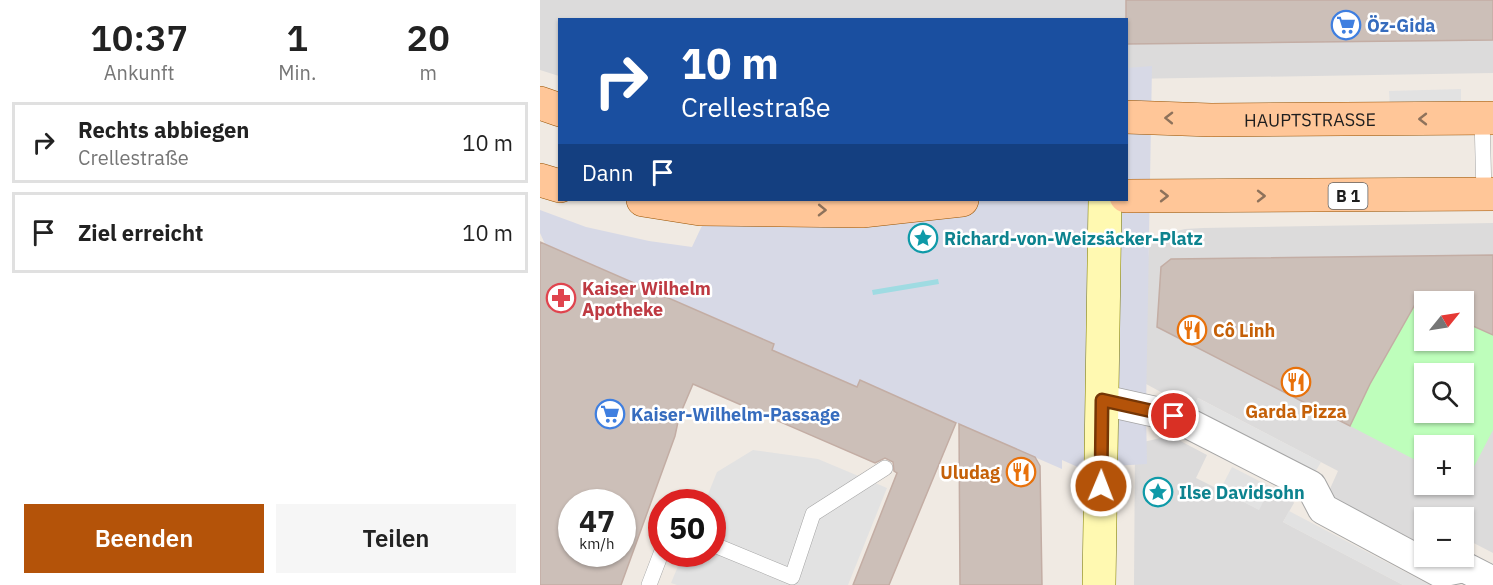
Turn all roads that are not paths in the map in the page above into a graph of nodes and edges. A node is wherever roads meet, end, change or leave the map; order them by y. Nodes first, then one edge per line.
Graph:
1 (540, 103) edge
2 (558, 109) edge
3 (1128, 117) edge
4 (1487, 118) edge
5 (540, 180) edge
6 (558, 185) edge
7 (1489, 194) edge
8 (1128, 196) edge
9 (649, 201) edge
10 (953, 201) edge
11 (1105, 201) edge
12 (1102, 400) junction
13 (885, 468) dead end
14 (726, 550) edge
15 (656, 567) edge
16 (1493, 582) edge
17 (649, 585) edge
18 (1099, 585) edge

1 - 2 main road
4 -> 3 main road, HAUPTSTRASSE
4 - 7 lane
5 - 6 main road
8 -> 7 main road, B 1
9 -> 10 main road
11 - 12 main road
12 - 16 street
12 - 18 main road
13 - 14 lane
15 - 17 lane

